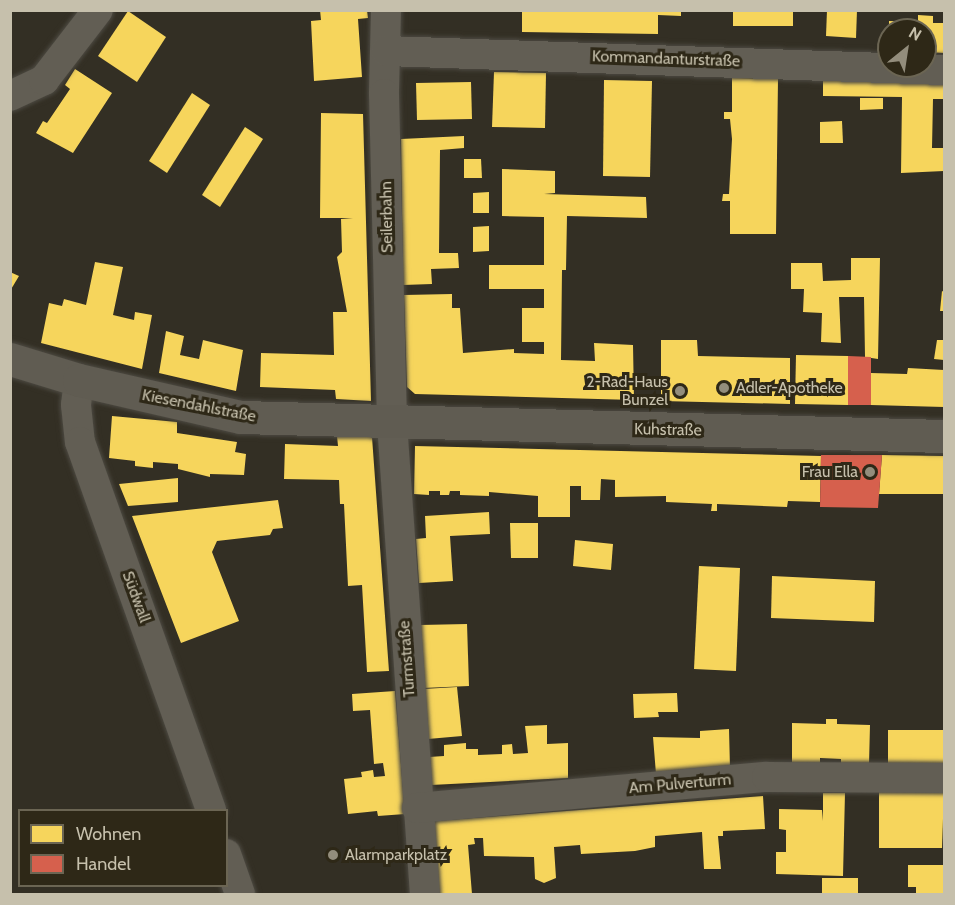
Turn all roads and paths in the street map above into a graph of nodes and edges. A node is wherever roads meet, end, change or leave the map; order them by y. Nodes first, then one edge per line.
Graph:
1 (98, 10) edge
2 (386, 10) edge
3 (386, 51) junction
4 (945, 70) edge
5 (10, 96) edge
6 (10, 359) edge
7 (79, 380) junction
8 (392, 423) junction
9 (945, 436) edge
10 (945, 778) edge
11 (417, 808) junction
12 (211, 809) edge
13 (228, 860) edge
14 (240, 894) edge
15 (425, 894) edge

1 - 5 street
2 - 3 street, Seilerbahn
3 - 4 street, Kommandanturstraße
3 - 8 street, Seilerbahn
6 - 7 main road, Kiesendahlstraße
7 - 8 main road, Kiesendahlstraße
7 - 12 street, Südwall
8 - 9 main road, Kuhstraße
8 - 11 street, Turmstraße
10 - 11 street, Am Pulverturm
11 - 15 street, Turmstraße
13 - 14 street

